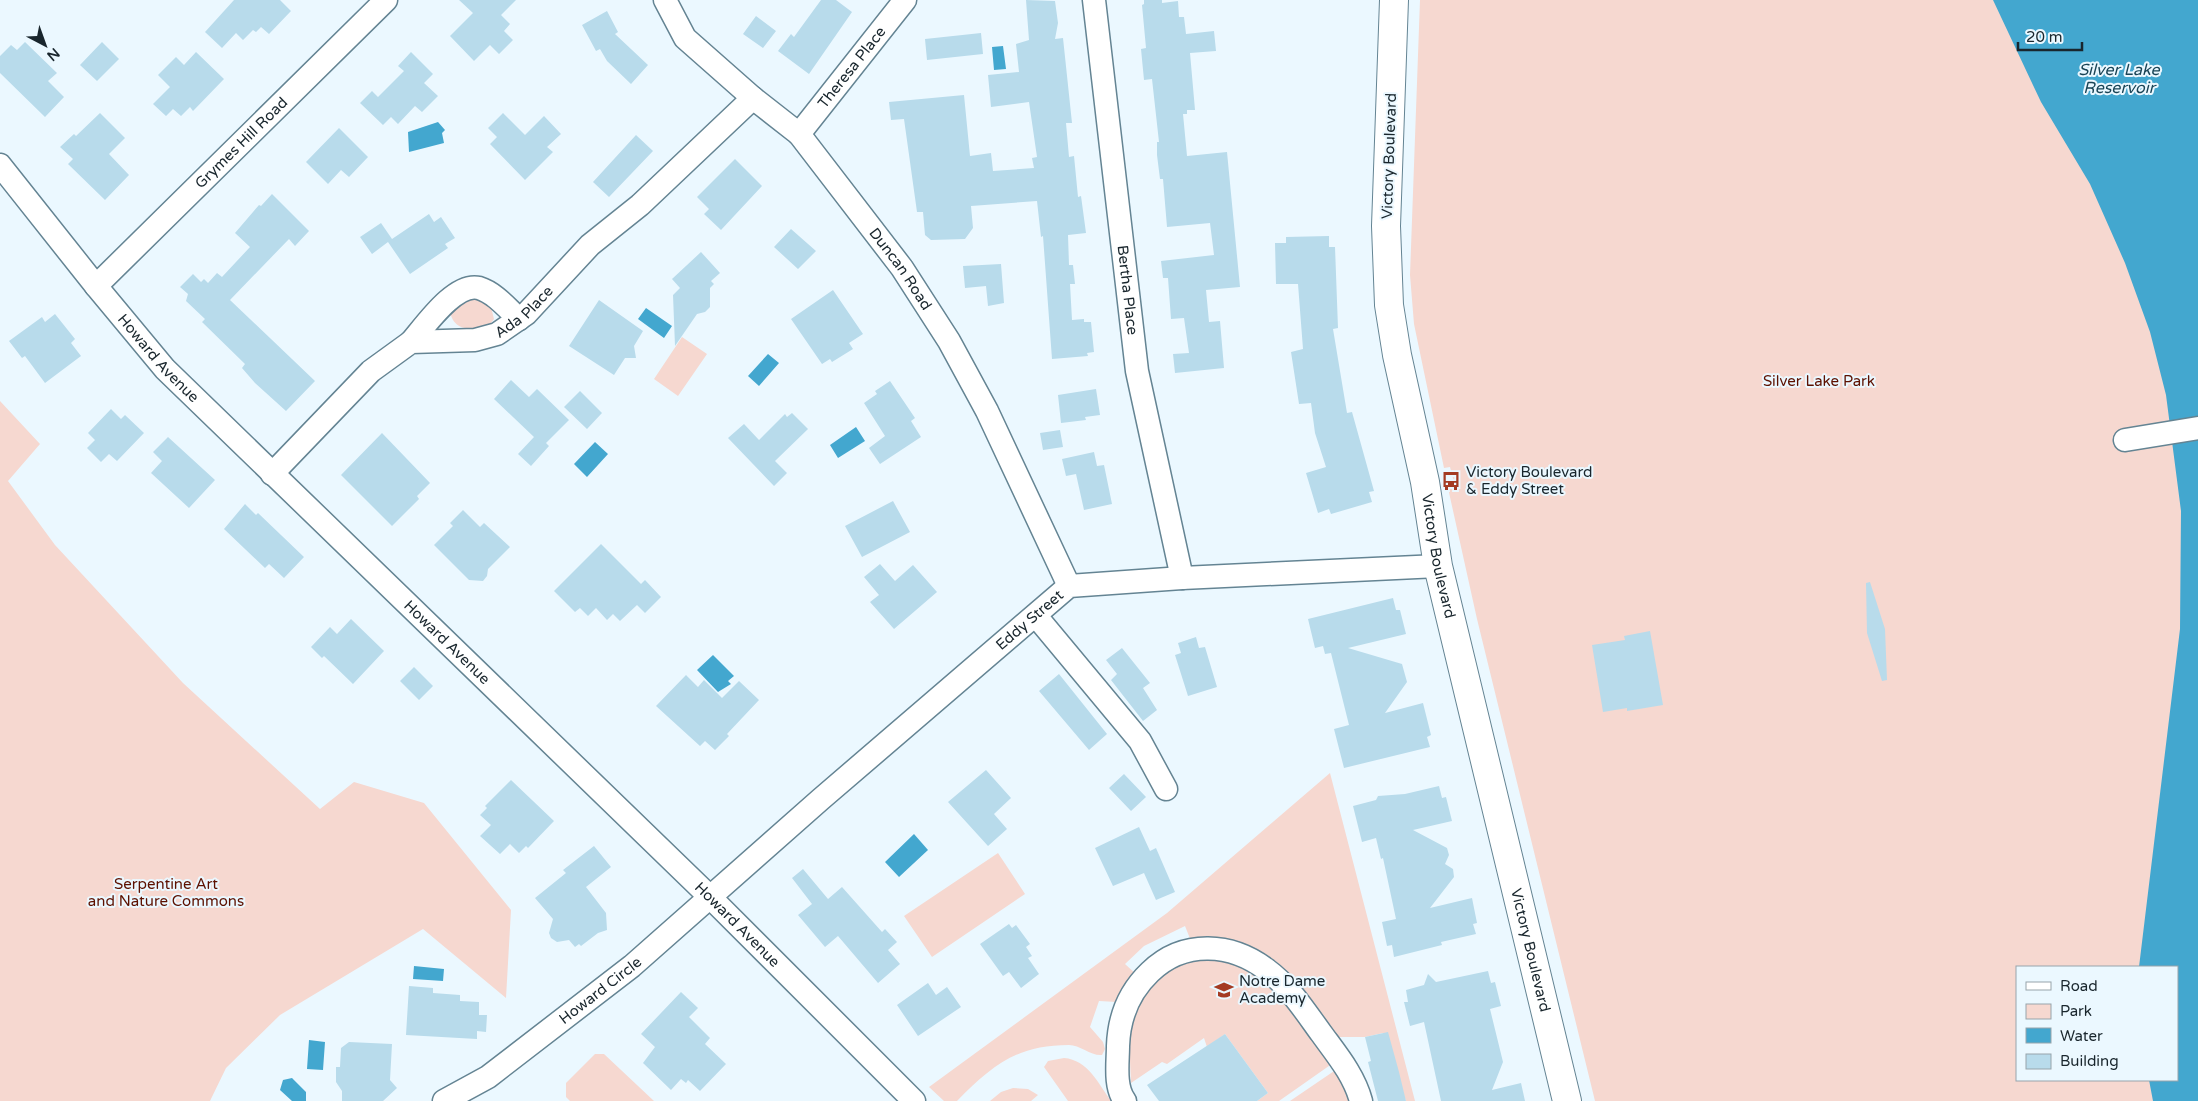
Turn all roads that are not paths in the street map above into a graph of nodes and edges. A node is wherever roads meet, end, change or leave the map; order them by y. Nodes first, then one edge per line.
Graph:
1 (386, 0) edge
2 (665, 0) edge
3 (905, 0) edge
4 (1094, 0) edge
5 (1394, 0) edge
6 (753, 98) junction
7 (799, 134) junction
8 (0, 165) edge
9 (96, 286) junction
10 (519, 319) junction
11 (411, 342) junction
12 (2198, 428) edge
13 (2125, 440) dead end
14 (272, 474) junction
15 (1438, 566) junction
16 (1182, 578) junction
17 (1069, 586) junction
18 (1036, 616) junction
19 (1166, 789) dead end
20 (710, 897) junction
21 (488, 1077) junction
22 (444, 1101) edge
23 (480, 1101) edge
24 (914, 1101) edge
25 (1124, 1101) edge
26 (1361, 1101) edge
27 (1567, 1101) edge

1 - 9 street, Grymes Hill Road
2 - 6 street, Duncan Road
3 - 7 street, Theresa Place
4 - 16 street, Bertha Place
5 - 15 main road, Victory Boulevard
6 - 7 street, Duncan Road
6 - 10 street, Ada Place
7 - 17 street, Duncan Road
8 - 9 street, Howard Avenue
9 - 14 street, Howard Avenue
10 - 11 street, Ada Place
10 - 11 street
11 - 14 street
12 - 13 street
14 - 20 street, Howard Avenue
15 - 16 street, Eddy Street
15 - 27 main road, Victory Boulevard
16 - 17 street, Eddy Street
17 - 18 street, Eddy Street
18 - 19 street
18 - 20 street, Eddy Street
20 - 21 street, Howard Circle
20 - 24 street, Howard Avenue
21 - 22 street, Howard Circle
21 - 23 street
25 - 26 street

